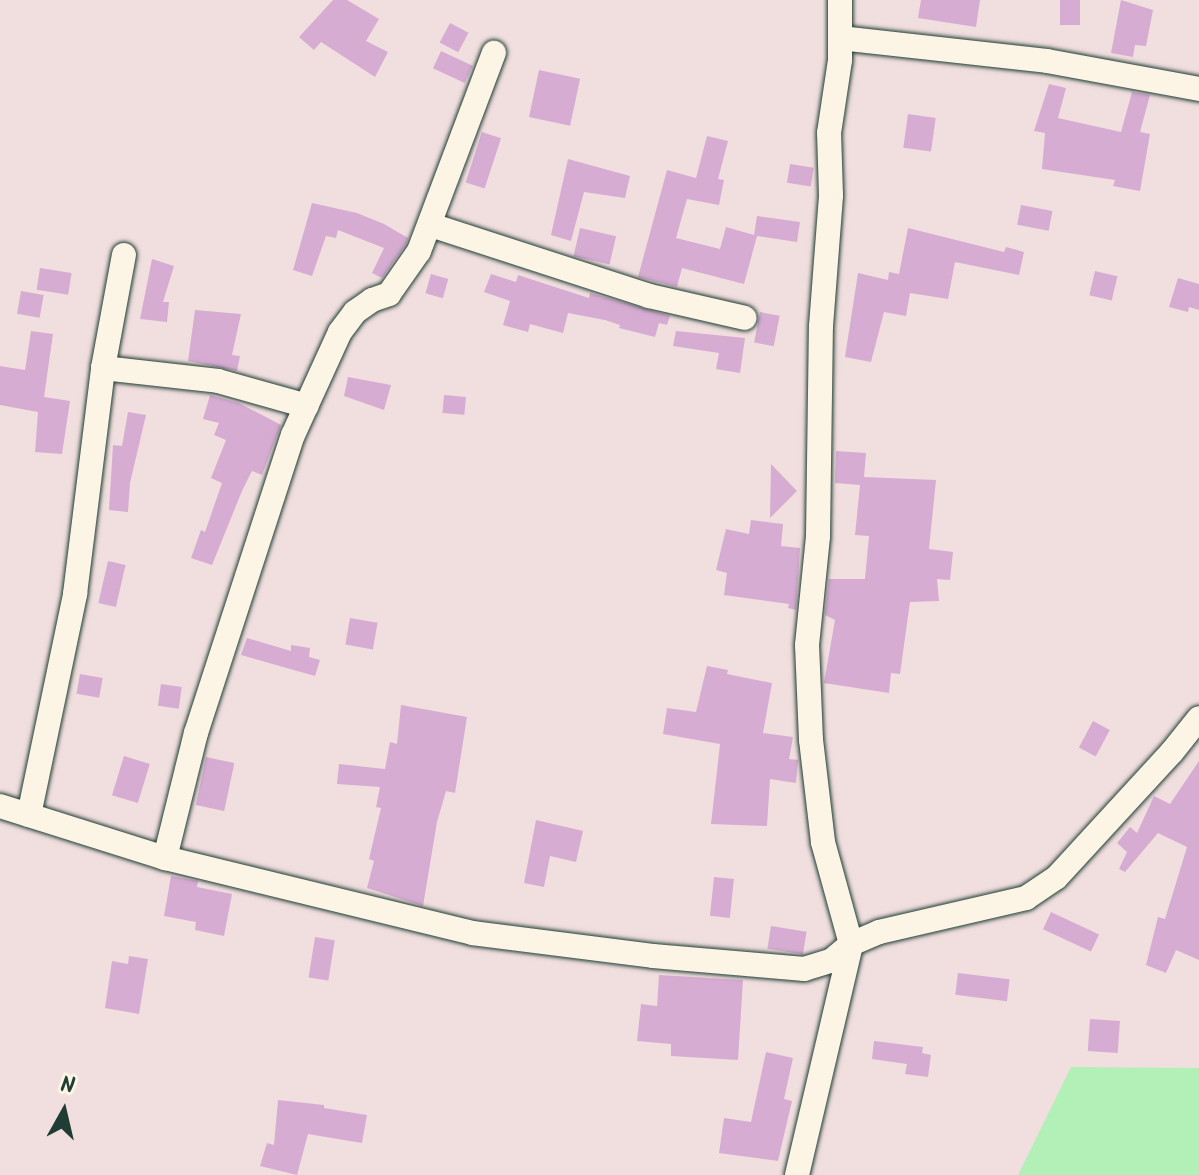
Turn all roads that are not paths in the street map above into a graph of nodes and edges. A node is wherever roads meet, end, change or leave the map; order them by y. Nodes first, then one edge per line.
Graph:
1 (840, 0) edge
2 (840, 38) junction
3 (494, 53) dead end
4 (1199, 89) edge
5 (431, 225) junction
6 (124, 255) dead end
7 (745, 318) dead end
8 (103, 368) junction
9 (307, 406) junction
10 (1199, 718) edge
11 (0, 806) edge
12 (29, 815) junction
13 (165, 858) junction
14 (851, 944) junction
15 (797, 1175) edge

1 - 2 street
2 - 4 street
2 - 14 street
3 - 5 street
5 - 7 street
5 - 9 street
6 - 8 street
8 - 9 street
8 - 12 street
9 - 13 street
10 - 14 street
11 - 12 street
12 - 13 street
13 - 14 street
14 - 15 street

